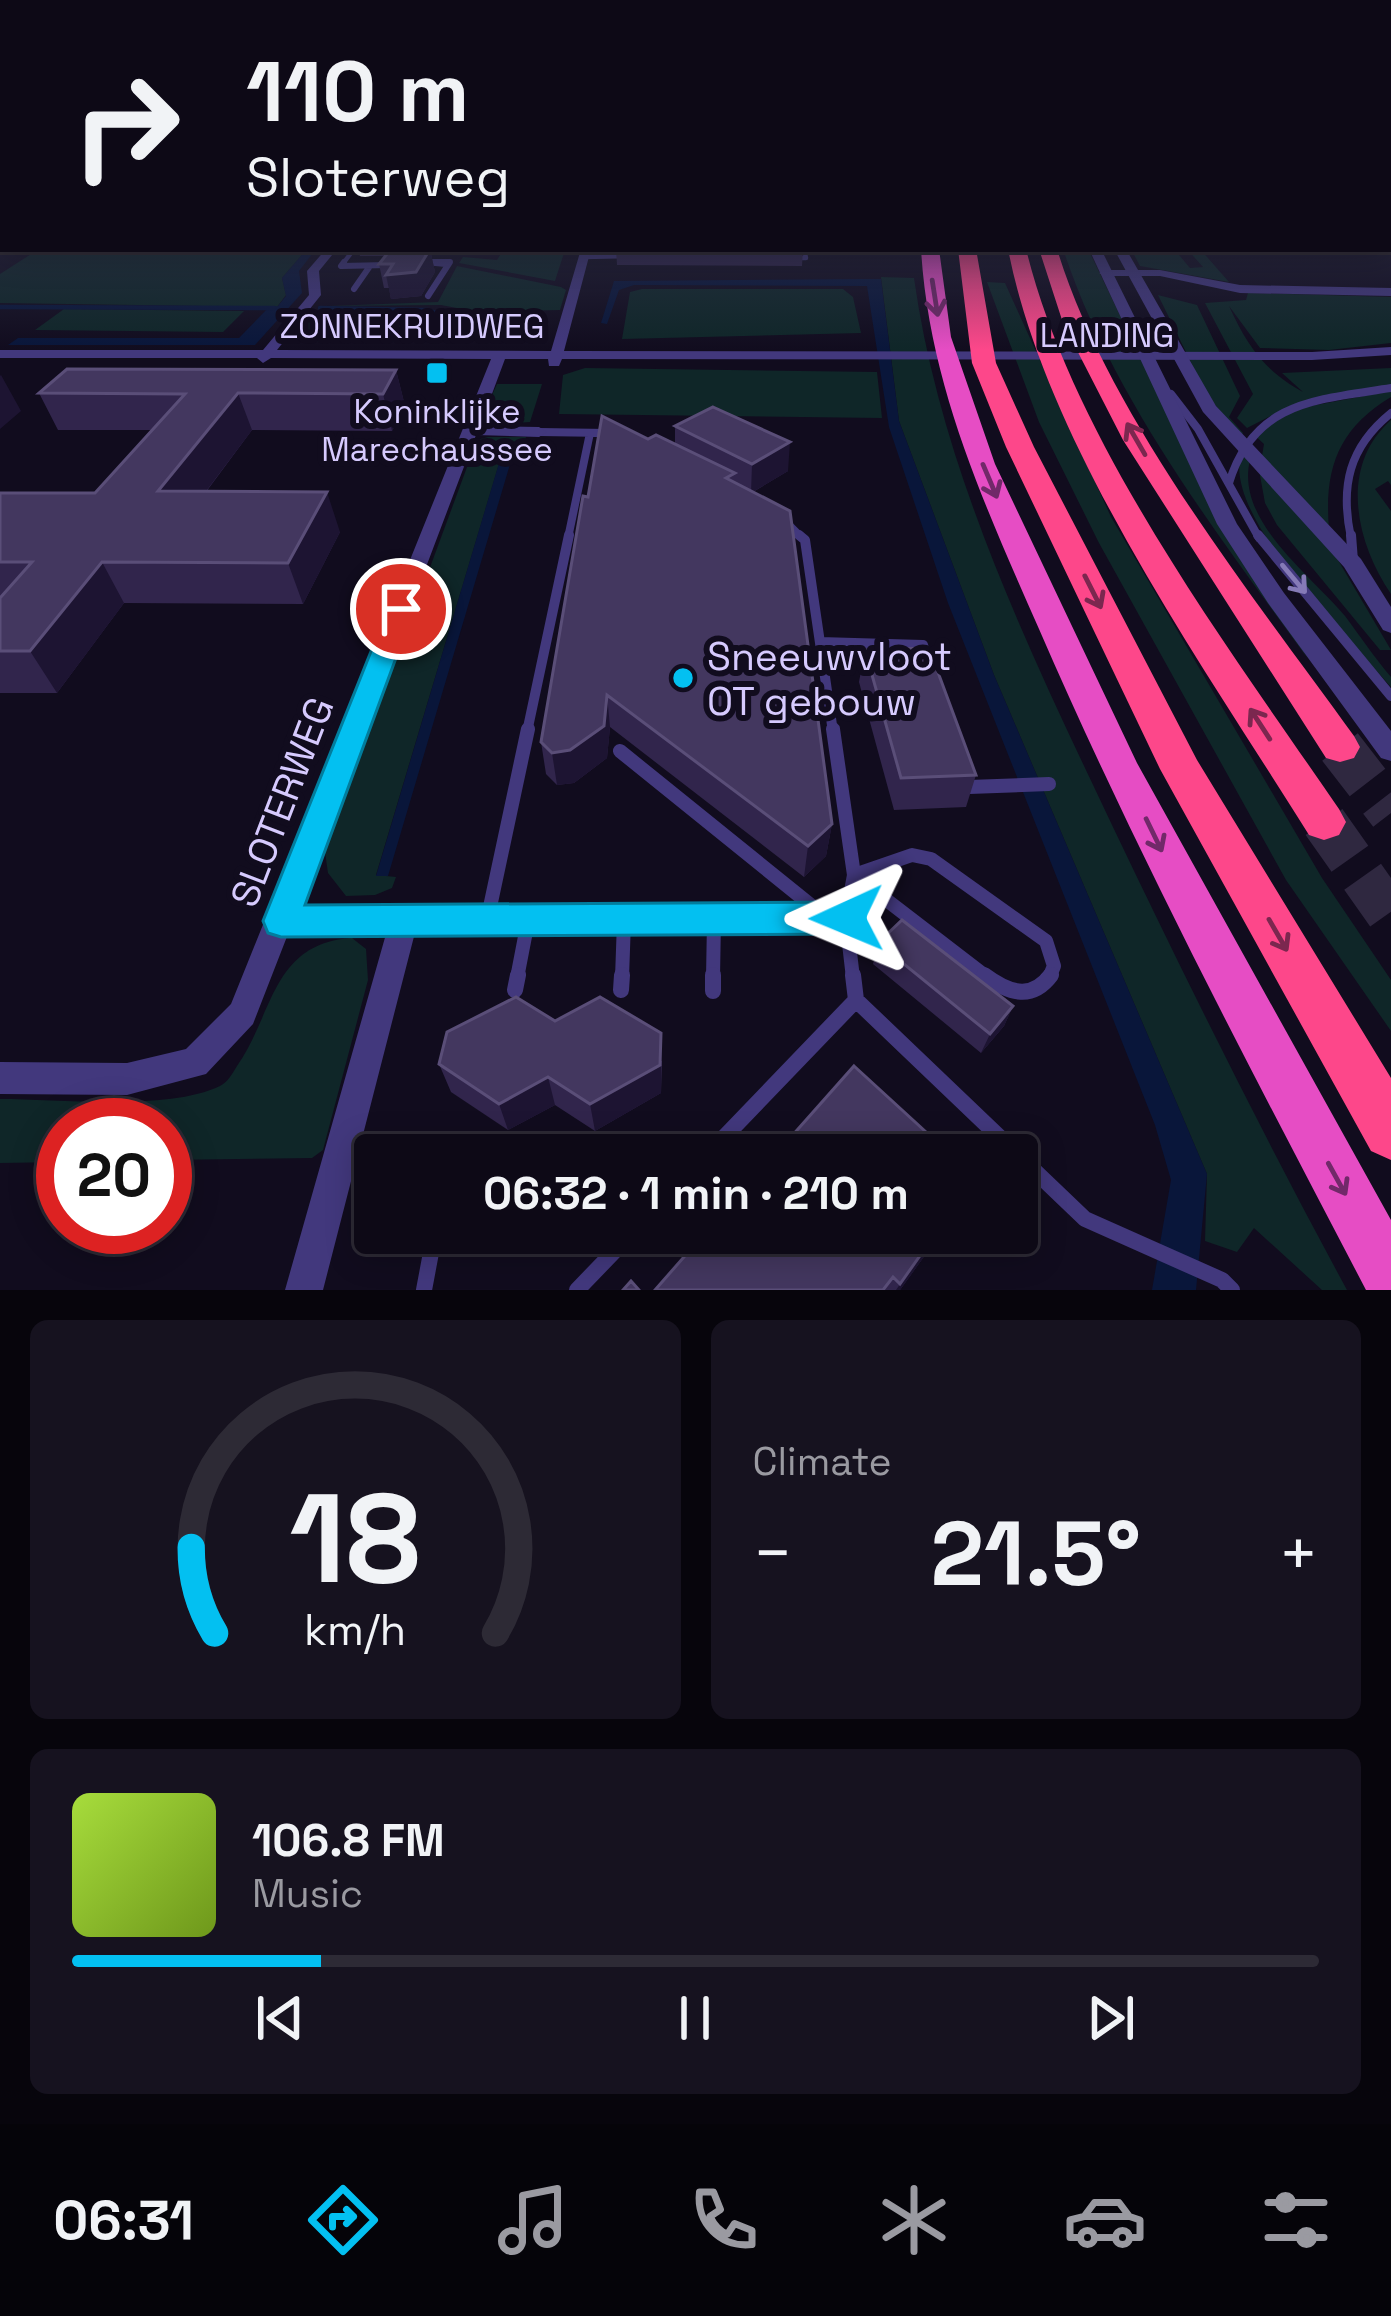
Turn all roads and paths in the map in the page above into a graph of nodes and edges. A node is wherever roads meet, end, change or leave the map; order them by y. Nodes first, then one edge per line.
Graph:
1 (329, 252) edge
2 (352, 252) edge
3 (805, 252) edge
4 (929, 252) edge
5 (967, 252) edge
6 (1018, 252) edge
7 (1049, 252) edge
8 (1096, 252) edge
9 (1122, 252) edge
10 (585, 253) edge
11 (638, 256) dead end
12 (782, 258) dead end
13 (416, 262) edge
14 (393, 264) edge
15 (370, 266) junction
16 (1105, 273) junction
17 (1133, 274) junction
18 (354, 290) dead end
19 (1391, 292) edge
20 (428, 296) dead end
21 (1391, 351) edge
22 (0, 354) edge
23 (84, 358) junction
24 (263, 359) junction
25 (555, 359) junction
26 (824, 359) joint
27 (498, 360) junction
28 (1315, 360) junction
29 (1391, 361) edge
30 (0, 364) edge
31 (1161, 382) junction
32 (1198, 388) junction
33 (1391, 388) edge
34 (1391, 412) edge
35 (1198, 429) junction
36 (470, 430) junction
37 (539, 432) joint
38 (590, 433) junction
39 (615, 433) edge
40 (1239, 445) junction
41 (1229, 483) junction
42 (768, 512) edge
43 (1353, 564) junction
44 (1391, 626) edge
45 (820, 642) junction
46 (930, 665) edge
47 (1391, 696) edge
48 (1340, 747) tunnel mouth
49 (620, 751) dead end
50 (1391, 751) edge
51 (962, 766) edge
52 (1048, 784) dead end
53 (1324, 823) tunnel mouth
54 (854, 875) junction
55 (847, 918) junction
56 (827, 919) junction
57 (624, 920) junction
58 (714, 920) junction
59 (281, 921) junction
60 (404, 921) junction
61 (487, 922) junction
62 (528, 922) junction
63 (514, 990) dead end
64 (621, 990) dead end
65 (713, 991) dead end
66 (856, 1000) junction
67 (0, 1078) edge
68 (1391, 1131) edge
69 (727, 1134) edge
70 (432, 1254) edge
71 (612, 1254) edge
72 (1391, 1277) edge
73 (1227, 1285) edge
74 (304, 1290) edge
75 (424, 1290) edge
76 (577, 1290) edge

1 - 24 street
2 - 15 lane
3 - 12 lane
4 -> 72 highway
5 -> 68 highway
53 -> 6 highway
48 -> 7 highway
8 - 16 street
9 - 17 street
10 - 11 lane
10 - 25 street
13 - 20 lane
14 - 15 lane
15 - 18 lane
16 - 17 street
16 - 31 street
17 - 19 street
17 - 32 street
21 - 28 street, LANDING
22 - 23 street, ZONNEKRUIDWEG
23 - 24 street, ZONNEKRUIDWEG
23 - 30 street, ZONNEKRUIDWEG
24 - 27 street, ZONNEKRUIDWEG
25 - 26 street, ZONNEKRUIDWEG
25 - 27 street, ZONNEKRUIDWEG
26 - 28 street, LANDING
27 - 36 street, SLOTERWEG
28 - 29 street, LANDING
31 - 35 lane
31 - 50 street
32 - 35 lane
32 - 40 street
33 - 40 lane
34 - 43 lane
35 - 41 lane
36 - 37 street
36 - 59 street, SLOTERWEG
37 - 38 lane
38 - 39 lane
38 - 61 lane
40 - 41 lane
40 - 43 street
41 -> 47 lane
42 - 45 lane
43 - 44 street
45 - 46 lane
45 - 54 lane
49 - 56 lane
51 - 52 lane
54 - 54 lane
54 - 55 lane
55 - 56 lane
55 - 66 lane
56 - 58 lane
57 - 58 lane
57 - 62 lane
57 - 64 lane
58 - 65 lane
59 - 60 street
59 - 67 street, SLOTERWEG
60 - 61 lane
60 - 74 street
61 - 62 lane
62 - 63 lane
66 - 69 lane
66 - 73 lane
70 - 75 lane
71 - 76 lane

